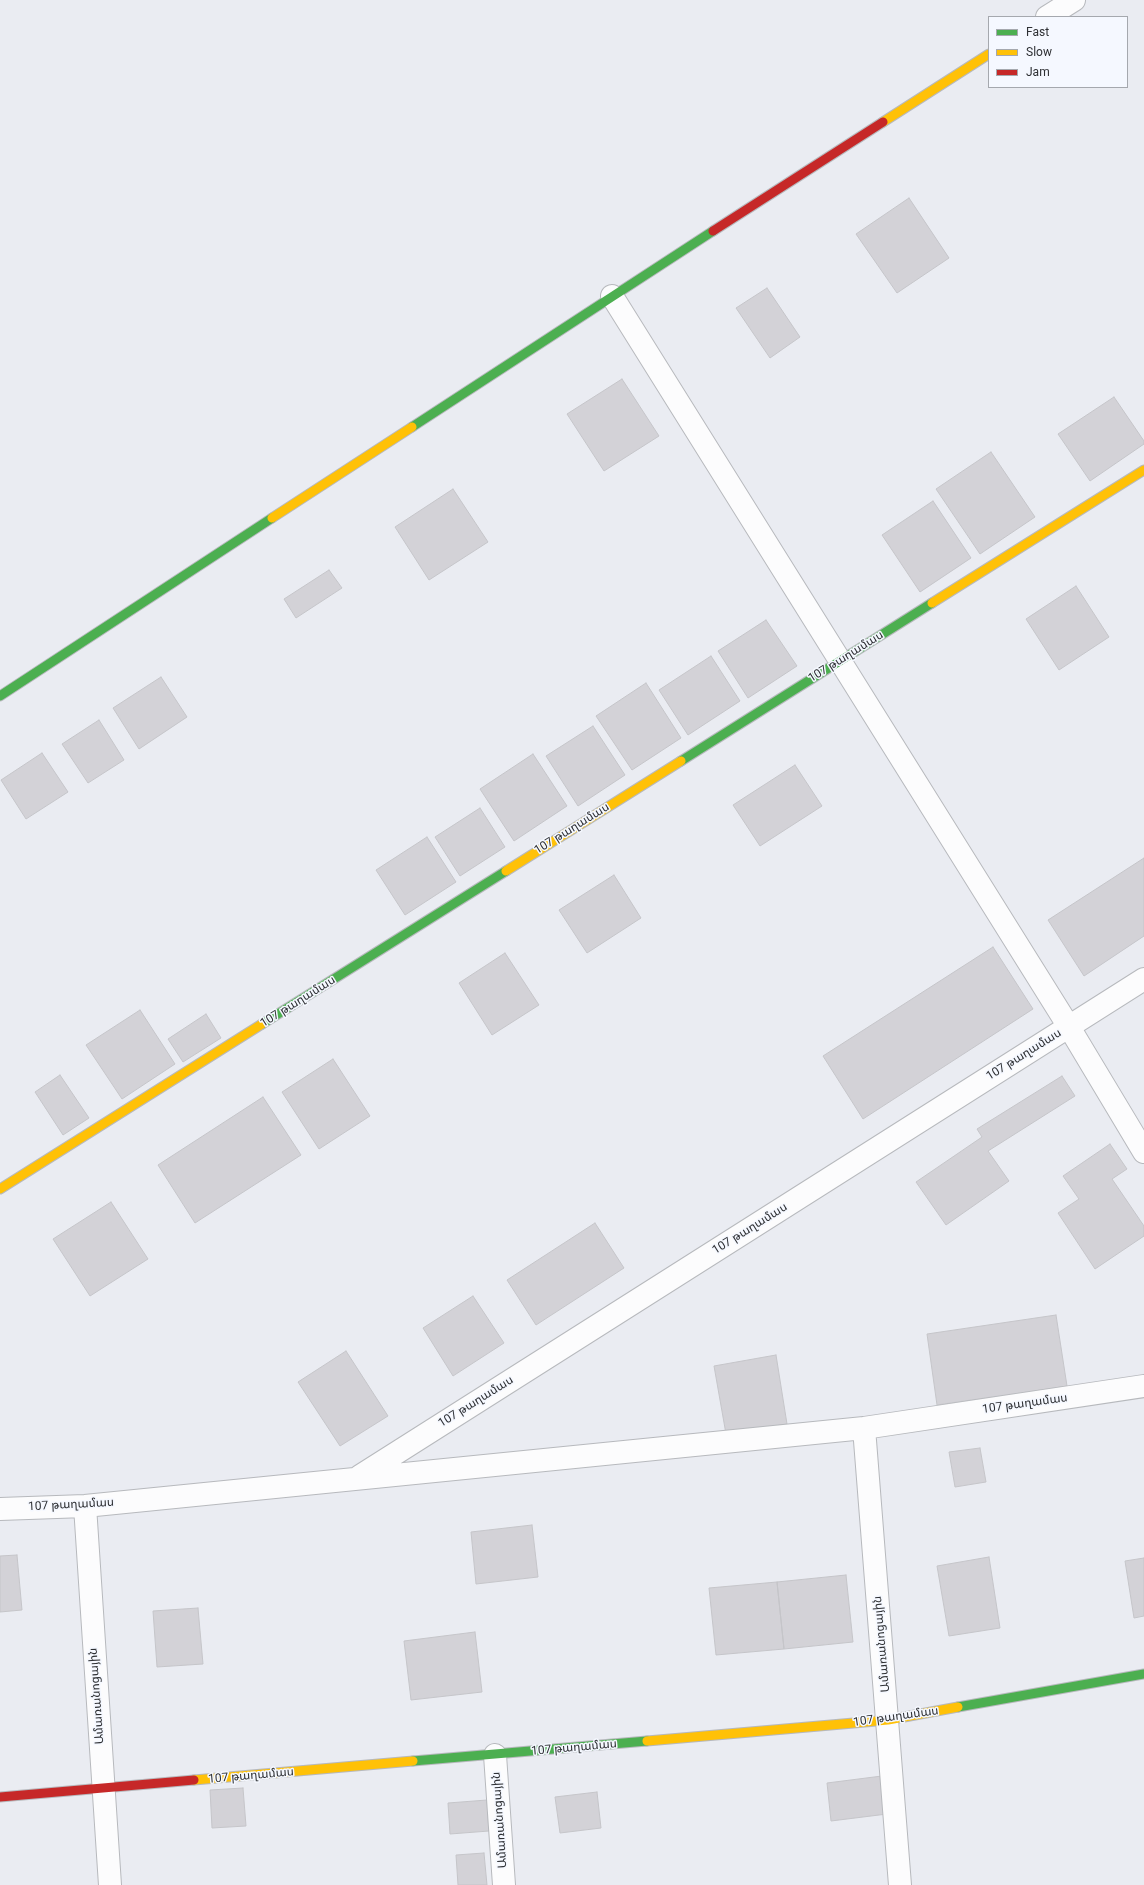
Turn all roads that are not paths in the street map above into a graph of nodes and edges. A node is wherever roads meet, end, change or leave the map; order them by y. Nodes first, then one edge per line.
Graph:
1 (1074, 0) edge
2 (1049, 16) edge
3 (988, 55) edge
4 (612, 296) junction
5 (1144, 470) edge
6 (840, 661) junction
7 (0, 696) edge
8 (1144, 979) edge
9 (1068, 1027) junction
10 (1144, 1152) edge
11 (0, 1189) edge
12 (1144, 1386) edge
13 (864, 1428) junction
14 (356, 1478) junction
15 (85, 1506) junction
16 (0, 1509) edge
17 (1144, 1674) edge
18 (888, 1720) junction
19 (495, 1755) junction
20 (103, 1788) junction
21 (0, 1797) edge
22 (110, 1885) edge
23 (504, 1885) edge
24 (900, 1885) edge

1 - 2 street
3 - 4 street
4 - 6 street
4 - 7 street
5 - 6 street, 107 թաղամաս
6 - 9 street
6 - 11 street, 107 թաղամաս
8 - 9 street, 107 թաղամաս
9 - 10 street
9 - 14 street, 107 թաղամաս
12 - 13 street, 107 թաղամաս
13 - 14 street, 107 թաղամաս
13 - 18 street, Ամառանոցային
14 - 15 street, 107 թաղամաս
15 - 16 street, 107 թաղամաս
15 - 20 street, Ամառանոցային
17 - 18 street, 107 թաղամաս
18 - 19 street, 107 թաղամաս
18 - 24 street, Ամառանոցային
19 - 20 street, 107 թաղամաս
19 - 23 street, Ամառանոցային
20 - 21 street, 107 թաղամաս
20 - 22 street, Ամառանոցային

